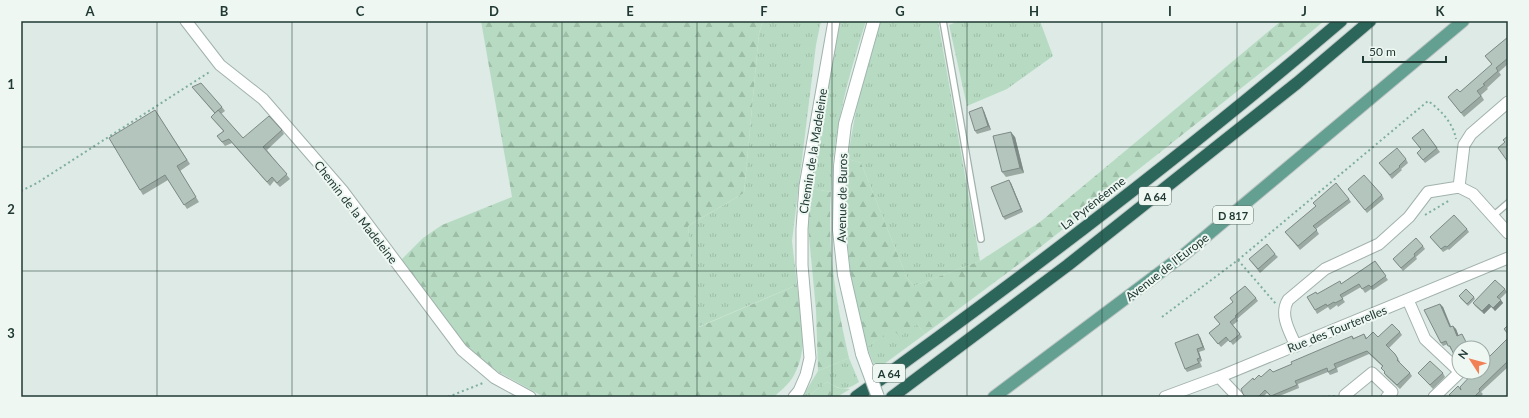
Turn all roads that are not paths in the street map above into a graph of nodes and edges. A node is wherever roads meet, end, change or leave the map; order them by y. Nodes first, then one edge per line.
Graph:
1 (186, 21) edge
2 (834, 21) edge
3 (874, 21) edge
4 (943, 21) edge
5 (1341, 21) edge
6 (1370, 21) edge
7 (1463, 21) edge
8 (1508, 102) edge
9 (1462, 188) junction
10 (1508, 203) edge
11 (1494, 215) junction
12 (1508, 234) edge
13 (982, 239) dead end
14 (1508, 258) edge
15 (1408, 300) junction
16 (1296, 346) junction
17 (1451, 364) edge
18 (1219, 377) junction
19 (1452, 380) edge
20 (530, 397) edge
21 (794, 397) edge
22 (856, 397) edge
23 (878, 397) edge
24 (892, 397) edge
25 (994, 397) edge
26 (1165, 397) edge
27 (1238, 397) edge
28 (1347, 397) edge
29 (1387, 397) edge
30 (1434, 397) edge

1 - 20 street, Chemin de la Madeleine
2 - 21 street, Chemin de la Madeleine
3 - 23 street, Avenue de Buros, bridge
4 - 13 lane
5 - 22 highway, La Pyrénéenne / A 64
6 - 24 highway, A 64
7 - 25 main road, Avenue de l'Europe / D 817
8 - 9 street
9 - 11 street
9 - 16 street
10 - 11 lane
11 - 12 street
14 - 15 street, Rue des Tourterelles
15 - 16 street, Rue des Tourterelles
15 - 17 street
16 - 18 street, Rue des Tourterelles
18 - 26 street, Rue des Tourterelles
18 - 27 street
19 - 30 street
28 - 29 street

